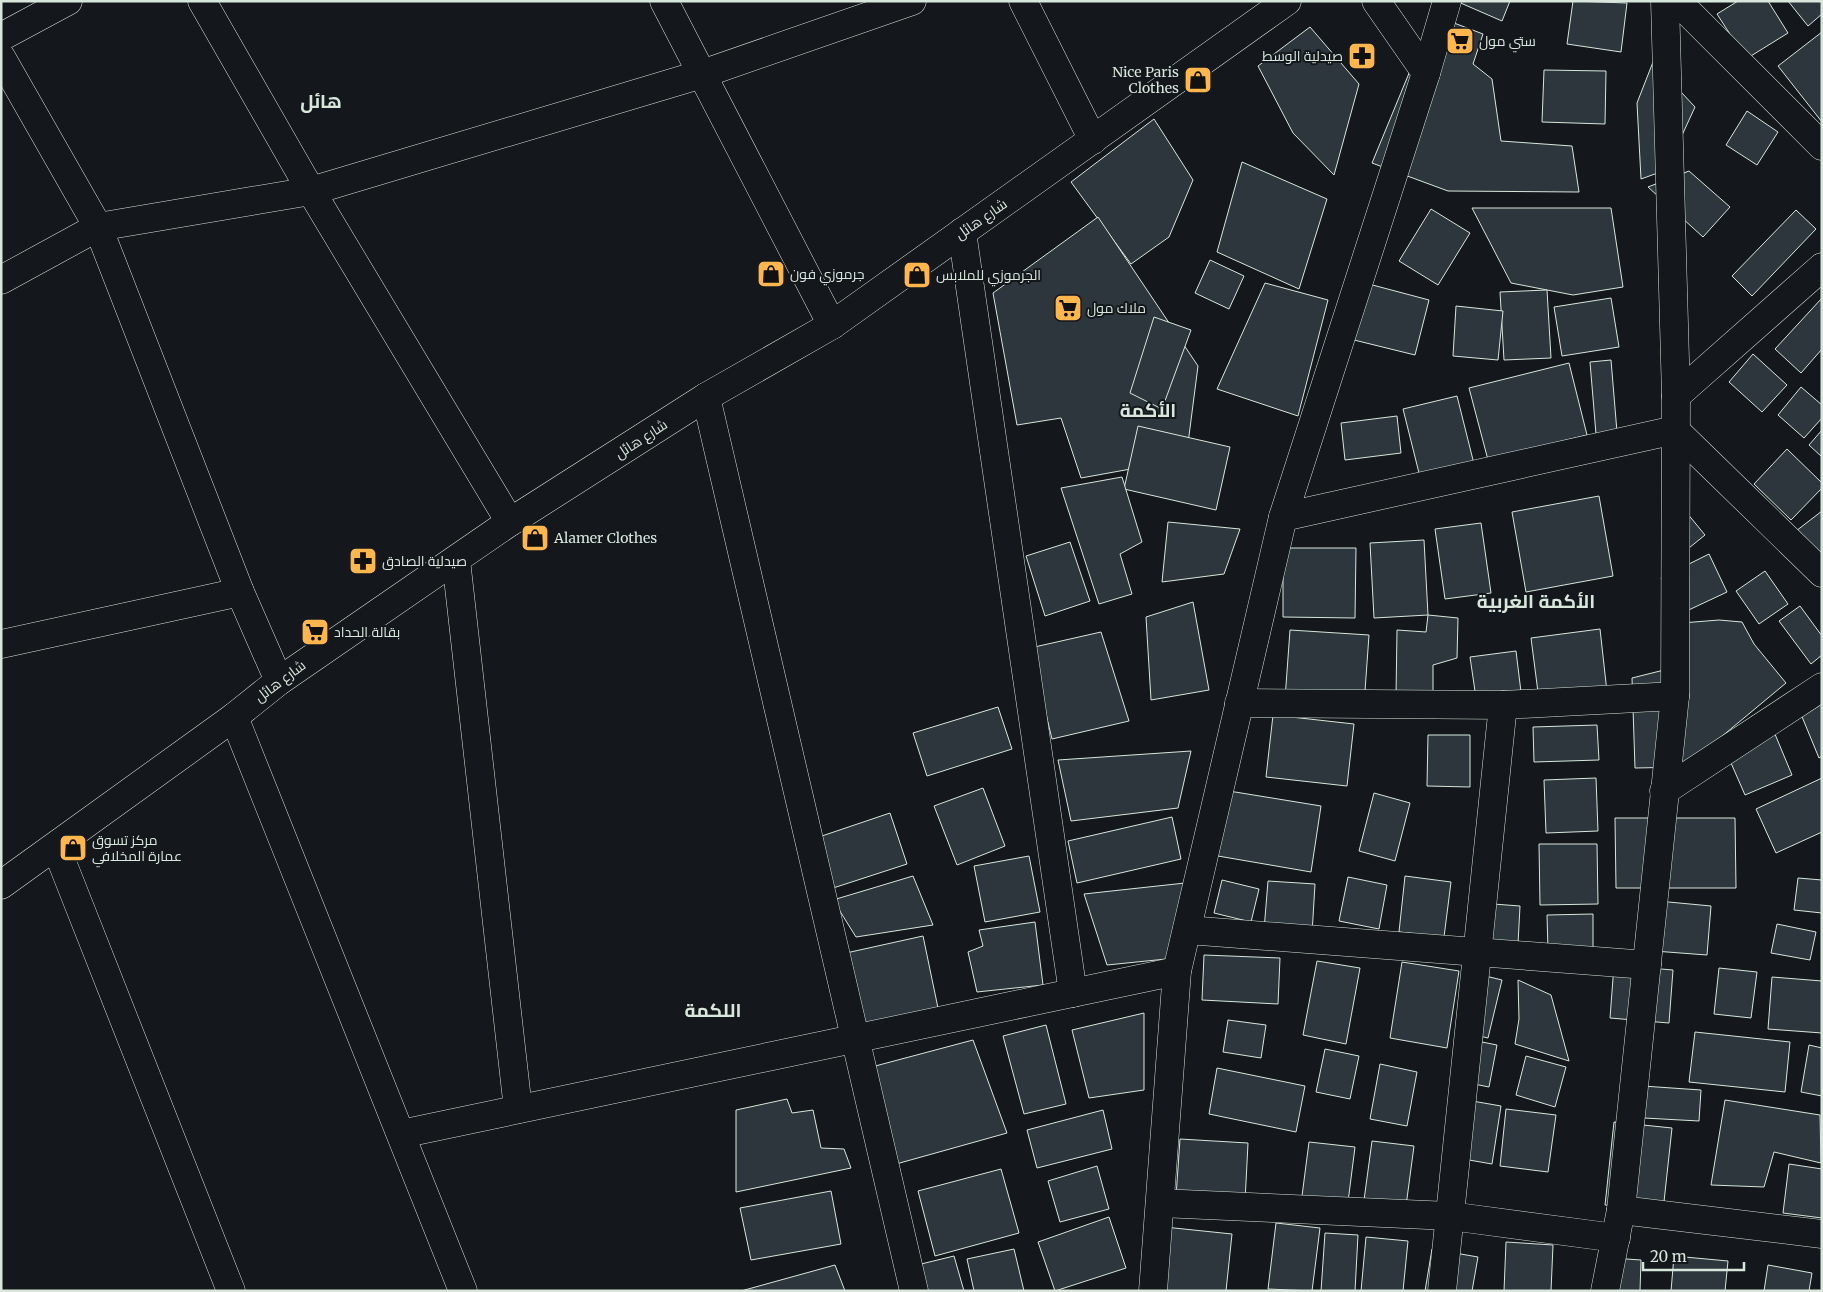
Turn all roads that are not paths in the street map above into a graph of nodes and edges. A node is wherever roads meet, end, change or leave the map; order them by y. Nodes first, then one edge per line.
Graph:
1 (68, 1) edge
2 (202, 1) edge
3 (664, 1) edge
4 (912, 1) edge
5 (1023, 1) edge
6 (1287, 1) edge
7 (1376, 1) edge
8 (1448, 1) edge
9 (1665, 1) edge
10 (1677, 1) edge
11 (1, 37) edge
12 (1, 56) edge
13 (1426, 72) junction
14 (702, 74) junction
15 (1093, 140) junction
16 (1822, 146) edge
17 (311, 190) junction
18 (98, 227) junction
19 (962, 232) junction
20 (1822, 267) edge
21 (1, 280) edge
22 (832, 325) junction
23 (1676, 396) junction
24 (706, 397) junction
25 (1675, 430) junction
26 (1282, 517) junction
27 (510, 522) junction
28 (456, 560) junction
29 (1822, 573) edge
30 (240, 592) junction
31 (1, 644) edge
32 (279, 681) junction
33 (1822, 687) edge
34 (1674, 696) junction
35 (1239, 704) junction
36 (1503, 705) junction
37 (234, 717) junction
38 (1664, 791) junction
39 (56, 847) junction
40 (1, 885) edge
41 (1187, 930) junction
42 (1478, 951) junction
43 (1646, 965) junction
44 (1177, 971) junction
45 (1073, 993) junction
46 (855, 1038) junction
47 (518, 1109) junction
48 (401, 1134) junction
49 (1160, 1203) junction
50 (1621, 1210) junction
51 (1450, 1216) junction
52 (1822, 1234) edge
53 (1616, 1238) junction
54 (231, 1291) edge
55 (463, 1291) edge
56 (914, 1291) edge
57 (1153, 1291) edge
58 (1442, 1291) edge
59 (1605, 1291) edge

1 - 11 street
2 - 17 street
3 - 14 street
4 - 14 street
5 - 15 street
6 - 15 street, شارع هائل
7 - 13 street
8 - 13 street
9 - 23 street
10 - 16 street
12 - 18 street
13 - 26 street
14 - 17 street
14 - 22 street
15 - 19 street, شارع هائل
17 - 18 street
17 - 27 street
18 - 21 street
18 - 30 street
19 - 22 street, شارع هائل
19 - 45 street
20 - 23 street
22 - 24 street, شارع هائل
23 - 25 street
24 - 27 street, شارع هائل
24 - 46 street
25 - 26 street
25 - 29 street
25 - 34 street
26 - 35 street
27 - 28 street, شارع هائل
28 - 32 street, شارع هائل
28 - 47 street
30 - 31 street
30 - 32 street
32 - 37 street, شارع هائل
33 - 38 street
34 - 36 street
34 - 38 street
35 - 36 street
35 - 41 street
36 - 42 street
37 - 39 street, شارع هائل
37 - 48 street
38 - 43 street
39 - 40 street, شارع هائل
39 - 54 street
41 - 42 street
41 - 44 street
42 - 43 street
42 - 51 street
43 - 50 street
44 - 45 street
44 - 49 street
45 - 46 street
46 - 47 street
46 - 56 street
47 - 48 street
48 - 55 street
49 - 51 street
49 - 57 street
50 - 52 street
50 - 53 street
51 - 53 street
51 - 58 street
53 - 59 street

